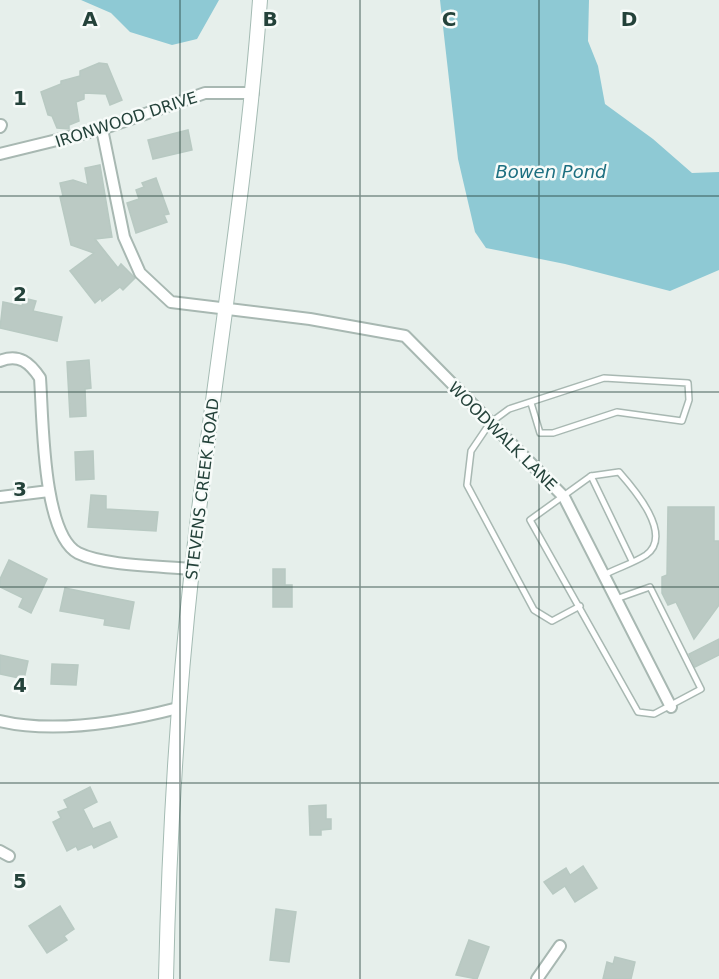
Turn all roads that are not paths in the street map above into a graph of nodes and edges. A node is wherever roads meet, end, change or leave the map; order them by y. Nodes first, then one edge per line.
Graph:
1 (260, 6) edge
2 (253, 93) junction
3 (102, 129) junction
4 (0, 154) edge
5 (225, 308) junction
6 (0, 361) edge
7 (531, 403) junction
8 (490, 423) junction
9 (591, 476) junction
10 (49, 491) junction
11 (0, 497) edge
12 (564, 497) junction
13 (632, 561) junction
14 (192, 569) junction
15 (604, 575) junction
16 (616, 599) junction
17 (580, 606) junction
18 (671, 706) junction
19 (178, 708) junction
20 (0, 721) edge
21 (560, 946) dead end
22 (166, 979) edge
23 (537, 979) edge

1 - 2 street, STEVENS CREEK ROAD
2 - 3 street, IRONWOOD DRIVE
2 - 5 street, STEVENS CREEK ROAD
3 - 4 street, IRONWOOD DRIVE
3 - 5 street, WOODWALK LANE
5 - 8 street, WOODWALK LANE
5 - 14 street, STEVENS CREEK ROAD
6 - 10 street
7 - 7 lane
7 - 8 lane
8 - 12 street, WOODWALK LANE
8 - 17 lane
9 - 12 lane
9 - 13 lane
9 - 13 lane
10 - 11 street
10 - 14 street
12 - 15 street, WOODWALK LANE
12 - 17 lane
13 - 15 lane
14 - 19 street, STEVENS CREEK ROAD
15 - 16 street, WOODWALK LANE
16 - 18 street, WOODWALK LANE
16 - 18 lane
17 - 18 lane
19 - 20 street
19 - 22 street, STEVENS CREEK ROAD
21 - 23 street

